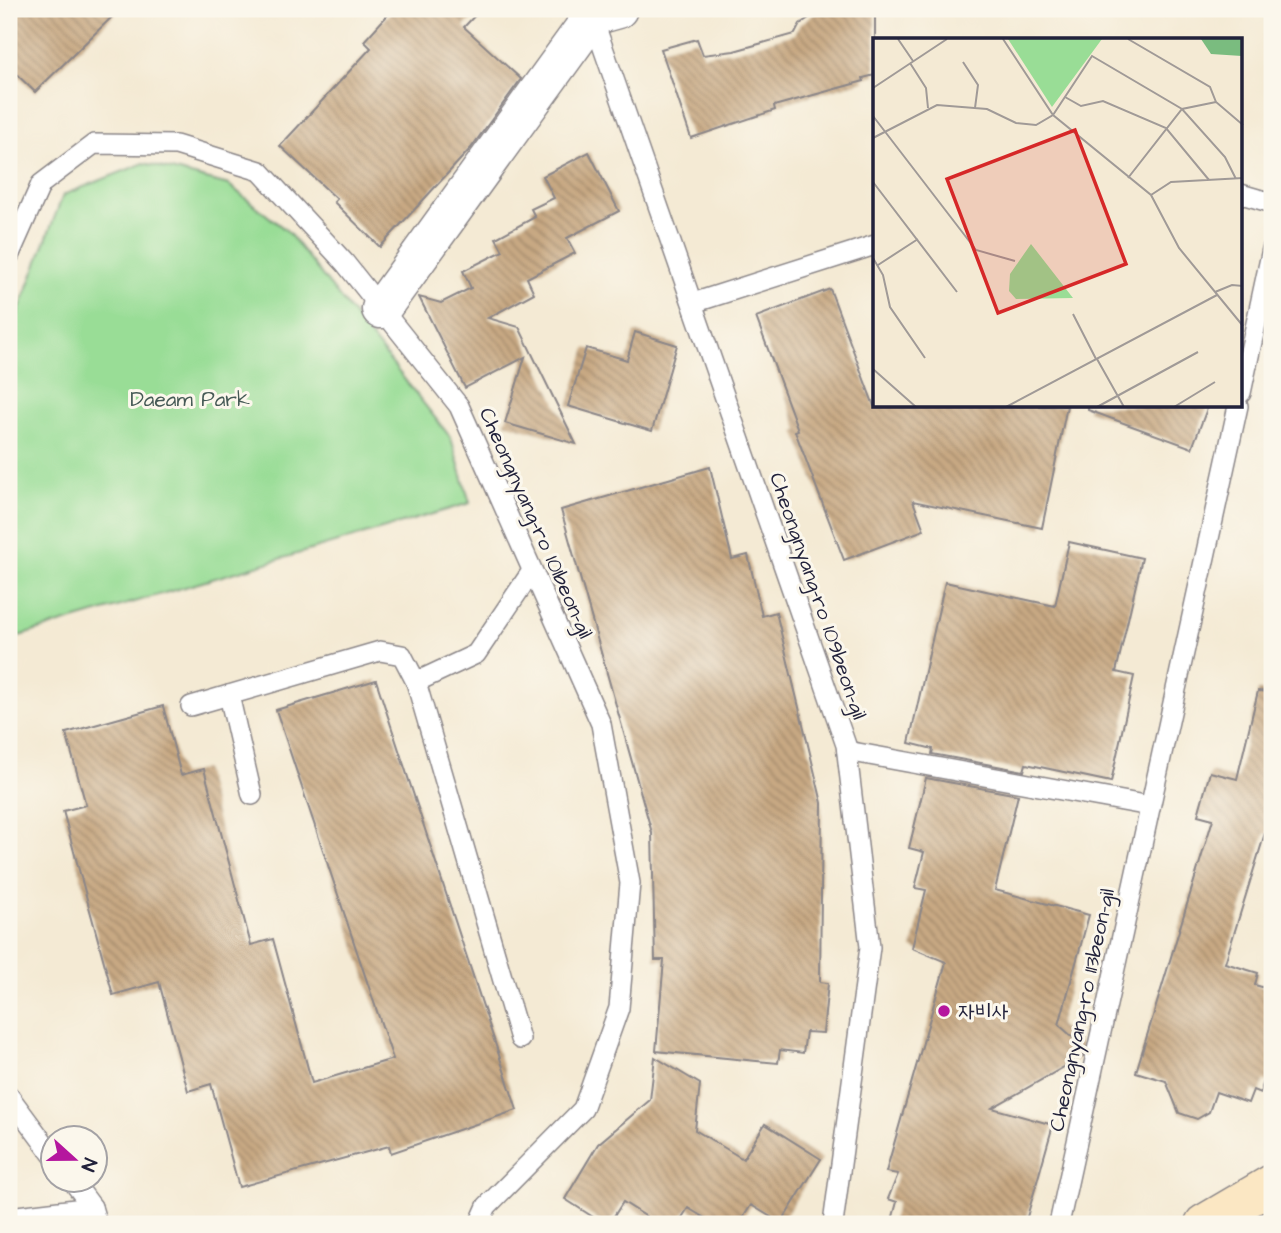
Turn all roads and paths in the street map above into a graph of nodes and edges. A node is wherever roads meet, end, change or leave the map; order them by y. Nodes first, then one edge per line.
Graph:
1 (599, 11) edge
2 (1242, 194) edge
3 (1272, 203) edge
4 (873, 246) edge
5 (1272, 249) edge
6 (9, 256) edge
7 (692, 303) junction
8 (381, 309) junction
9 (1242, 388) edge
10 (1238, 408) edge
11 (532, 571) junction
12 (416, 682) junction
13 (229, 695) junction
14 (191, 706) dead end
15 (847, 751) junction
16 (252, 795) dead end
17 (1150, 806) junction
18 (520, 1039) dead end
19 (9, 1096) edge
20 (38, 1135) edge
21 (1272, 1184) edge
22 (80, 1194) edge
23 (94, 1216) edge
24 (9, 1217) edge
25 (479, 1224) edge
26 (833, 1224) edge
27 (1059, 1224) edge
28 (1204, 1224) edge

1 - 7 lane, Cheongnyang-ro 109beon-gil
1 - 8 street
2 - 3 lane
4 - 7 lane
5 - 9 lane
6 - 8 lane, Cheongnyang-ro 101beon-gil
7 - 15 lane, Cheongnyang-ro 109beon-gil
8 - 11 lane, Cheongnyang-ro 101beon-gil
10 - 17 lane, Cheongnyang-ro 113beon-gil
11 - 12 lane
11 - 25 lane, Cheongnyang-ro 101beon-gil
12 - 13 lane
12 - 18 lane
13 - 14 lane
13 - 16 lane
15 - 17 lane
15 - 26 lane, Cheongnyang-ro 109beon-gil
17 - 27 lane, Cheongnyang-ro 113beon-gil
19 - 20 lane
21 - 28 street
22 - 23 lane
23 - 24 lane

